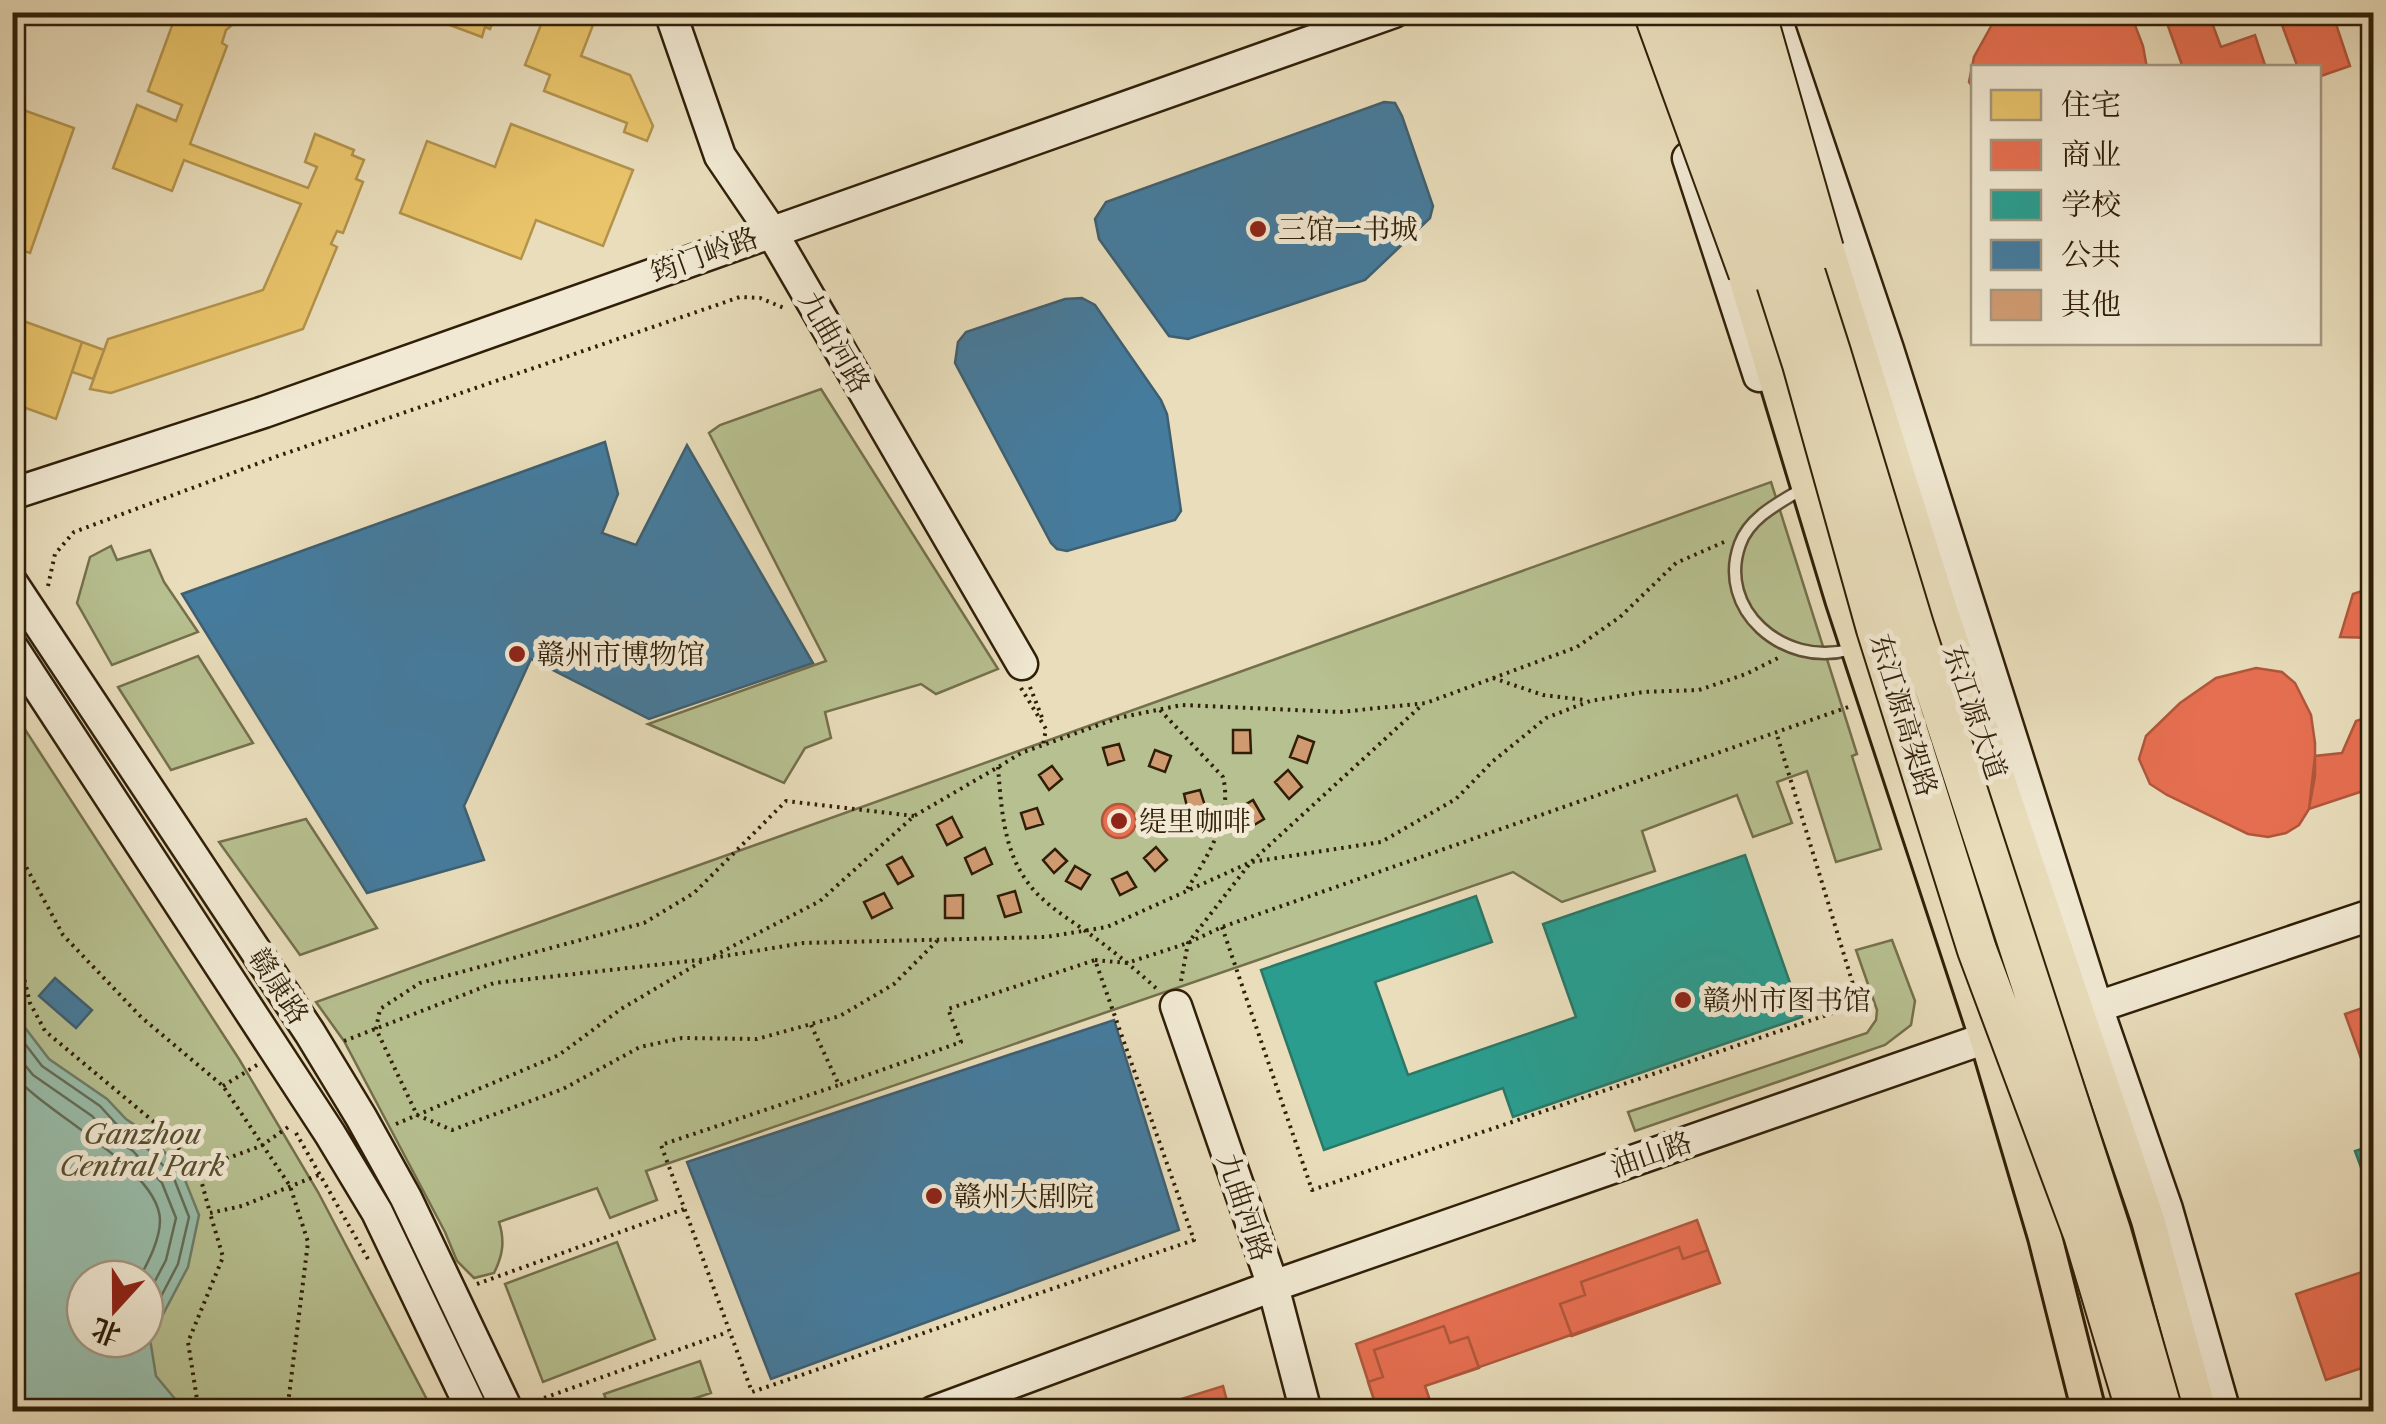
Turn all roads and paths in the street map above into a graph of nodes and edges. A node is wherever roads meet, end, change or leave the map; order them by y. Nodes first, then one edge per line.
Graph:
1 (670, 12) edge
2 (1394, 12) edge
3 (1640, 12) edge
4 (1653, 12) edge
5 (1662, 12) edge
6 (1689, 12) edge
7 (1722, 12) edge
8 (1747, 12) edge
9 (1756, 12) edge
10 (1774, 12) edge
11 (771, 231) junction
12 (788, 310) dead end
13 (1796, 492) junction
14 (12, 494) edge
15 (1747, 532) junction
16 (62, 543) dead end
17 (12, 583) edge
18 (1914, 625) junction
19 (1862, 639) junction
20 (12, 647) edge
21 (1796, 649) junction
22 (1019, 671) junction
23 (1493, 678) junction
24 (1590, 701) junction
25 (1864, 702) junction
26 (1424, 703) junction
27 (1160, 709) junction
28 (1046, 730) junction
29 (1776, 732) junction
30 (1044, 745) junction
31 (998, 767) junction
32 (914, 816) junction
33 (12, 841) edge
34 (1252, 862) junction
35 (1186, 891) junction
36 (2374, 914) edge
37 (1222, 927) junction
38 (12, 929) edge
39 (1084, 930) junction
40 (2011, 930) junction
41 (937, 941) junction
42 (1188, 943) junction
43 (1977, 950) junction
44 (708, 958) junction
45 (1096, 960) junction
46 (1128, 963) junction
47 (1176, 1006) junction
48 (2086, 1009) junction
49 (811, 1025) junction
50 (377, 1028) junction
51 (1979, 1040) junction
52 (344, 1041) dead end
53 (253, 1067) dead end
54 (838, 1085) junction
55 (222, 1086) junction
56 (417, 1115) junction
57 (392, 1126) dead end
58 (262, 1146) junction
59 (198, 1169) junction
60 (320, 1174) junction
61 (290, 1186) junction
62 (684, 1209) junction
63 (210, 1213) junction
64 (368, 1258) dead end
65 (1272, 1286) junction
66 (452, 1293) junction
67 (728, 1332) junction
68 (508, 1411) edge
69 (200, 1412) edge
70 (287, 1412) edge
71 (473, 1412) edge
72 (934, 1412) edge
73 (1306, 1412) edge
74 (2073, 1412) edge
75 (2089, 1412) edge
76 (2110, 1412) edge
77 (2136, 1412) edge
78 (2163, 1412) edge
79 (2184, 1412) edge
80 (2200, 1412) edge
81 (2225, 1412) edge

1 - 11 street, 九曲河路
2 - 11 street, 筠门岭路
3 - 13 street
4 - 19 highway, bridge
5 - 51 main road
6 - 19 highway, 东江源高架路, bridge
7 - 18 highway, 东江源高架路, bridge
8 - 48 main road, 东江源大道
9 - 18 highway, bridge
10 - 48 street
11 - 14 street, 筠门岭路
11 - 22 street, 九曲河路
12 - 16 path
13 - 15 lane
13 - 19 street
15 - 21 lane
15 - 23 path
17 - 66 street, 赣康路
18 - 40 highway, 东江源高架路, bridge
19 - 21 lane
19 - 25 street
19 - 43 highway, 东江源高架路, bridge
20 - 71 street, 赣康路
21 - 24 path
22 - 28 path
22 - 28 path
23 - 24 path
23 - 26 path
24 - 34 path
25 - 29 path
25 - 51 street
26 - 27 path
26 - 34 path
27 - 30 path
27 - 35 path
28 - 30 path
29 - 37 path
29 - 37 path
30 - 31 path
31 - 32 path
31 - 39 path
32 - 44 path
32 - 50 path
33 - 55 path
34 - 35 path
34 - 42 path
35 - 39 path
36 - 48 street, 油山路
37 - 42 path
38 - 59 path
39 - 41 path
39 - 46 path
40 - 78 highway, 东江源高架路, bridge
40 - 79 highway, bridge
41 - 44 path
41 - 49 path
42 - 46 path
42 - 47 path
43 - 76 highway, bridge
43 - 77 highway, 东江源高架路, bridge
44 - 50 path
44 - 56 path
45 - 46 path
45 - 54 path
45 - 67 path
46 - 47 path
47 - 65 street, 九曲河路
48 - 51 street, 油山路
48 - 80 main road, 东江源大道
48 - 81 street
49 - 54 path
49 - 56 path
50 - 52 path
50 - 56 path
51 - 65 street, 油山路
51 - 74 street
51 - 75 main road
53 - 55 path
54 - 62 path
55 - 58 path
56 - 57 path
58 - 59 path
58 - 60 path
58 - 61 path
59 - 63 path
60 - 61 path
60 - 64 path
61 - 63 path
61 - 70 path
62 - 66 path
62 - 67 path
63 - 69 path
65 - 72 street, 油山路
65 - 73 street, 九曲河路
66 - 68 street, 赣康路
67 - 68 path

